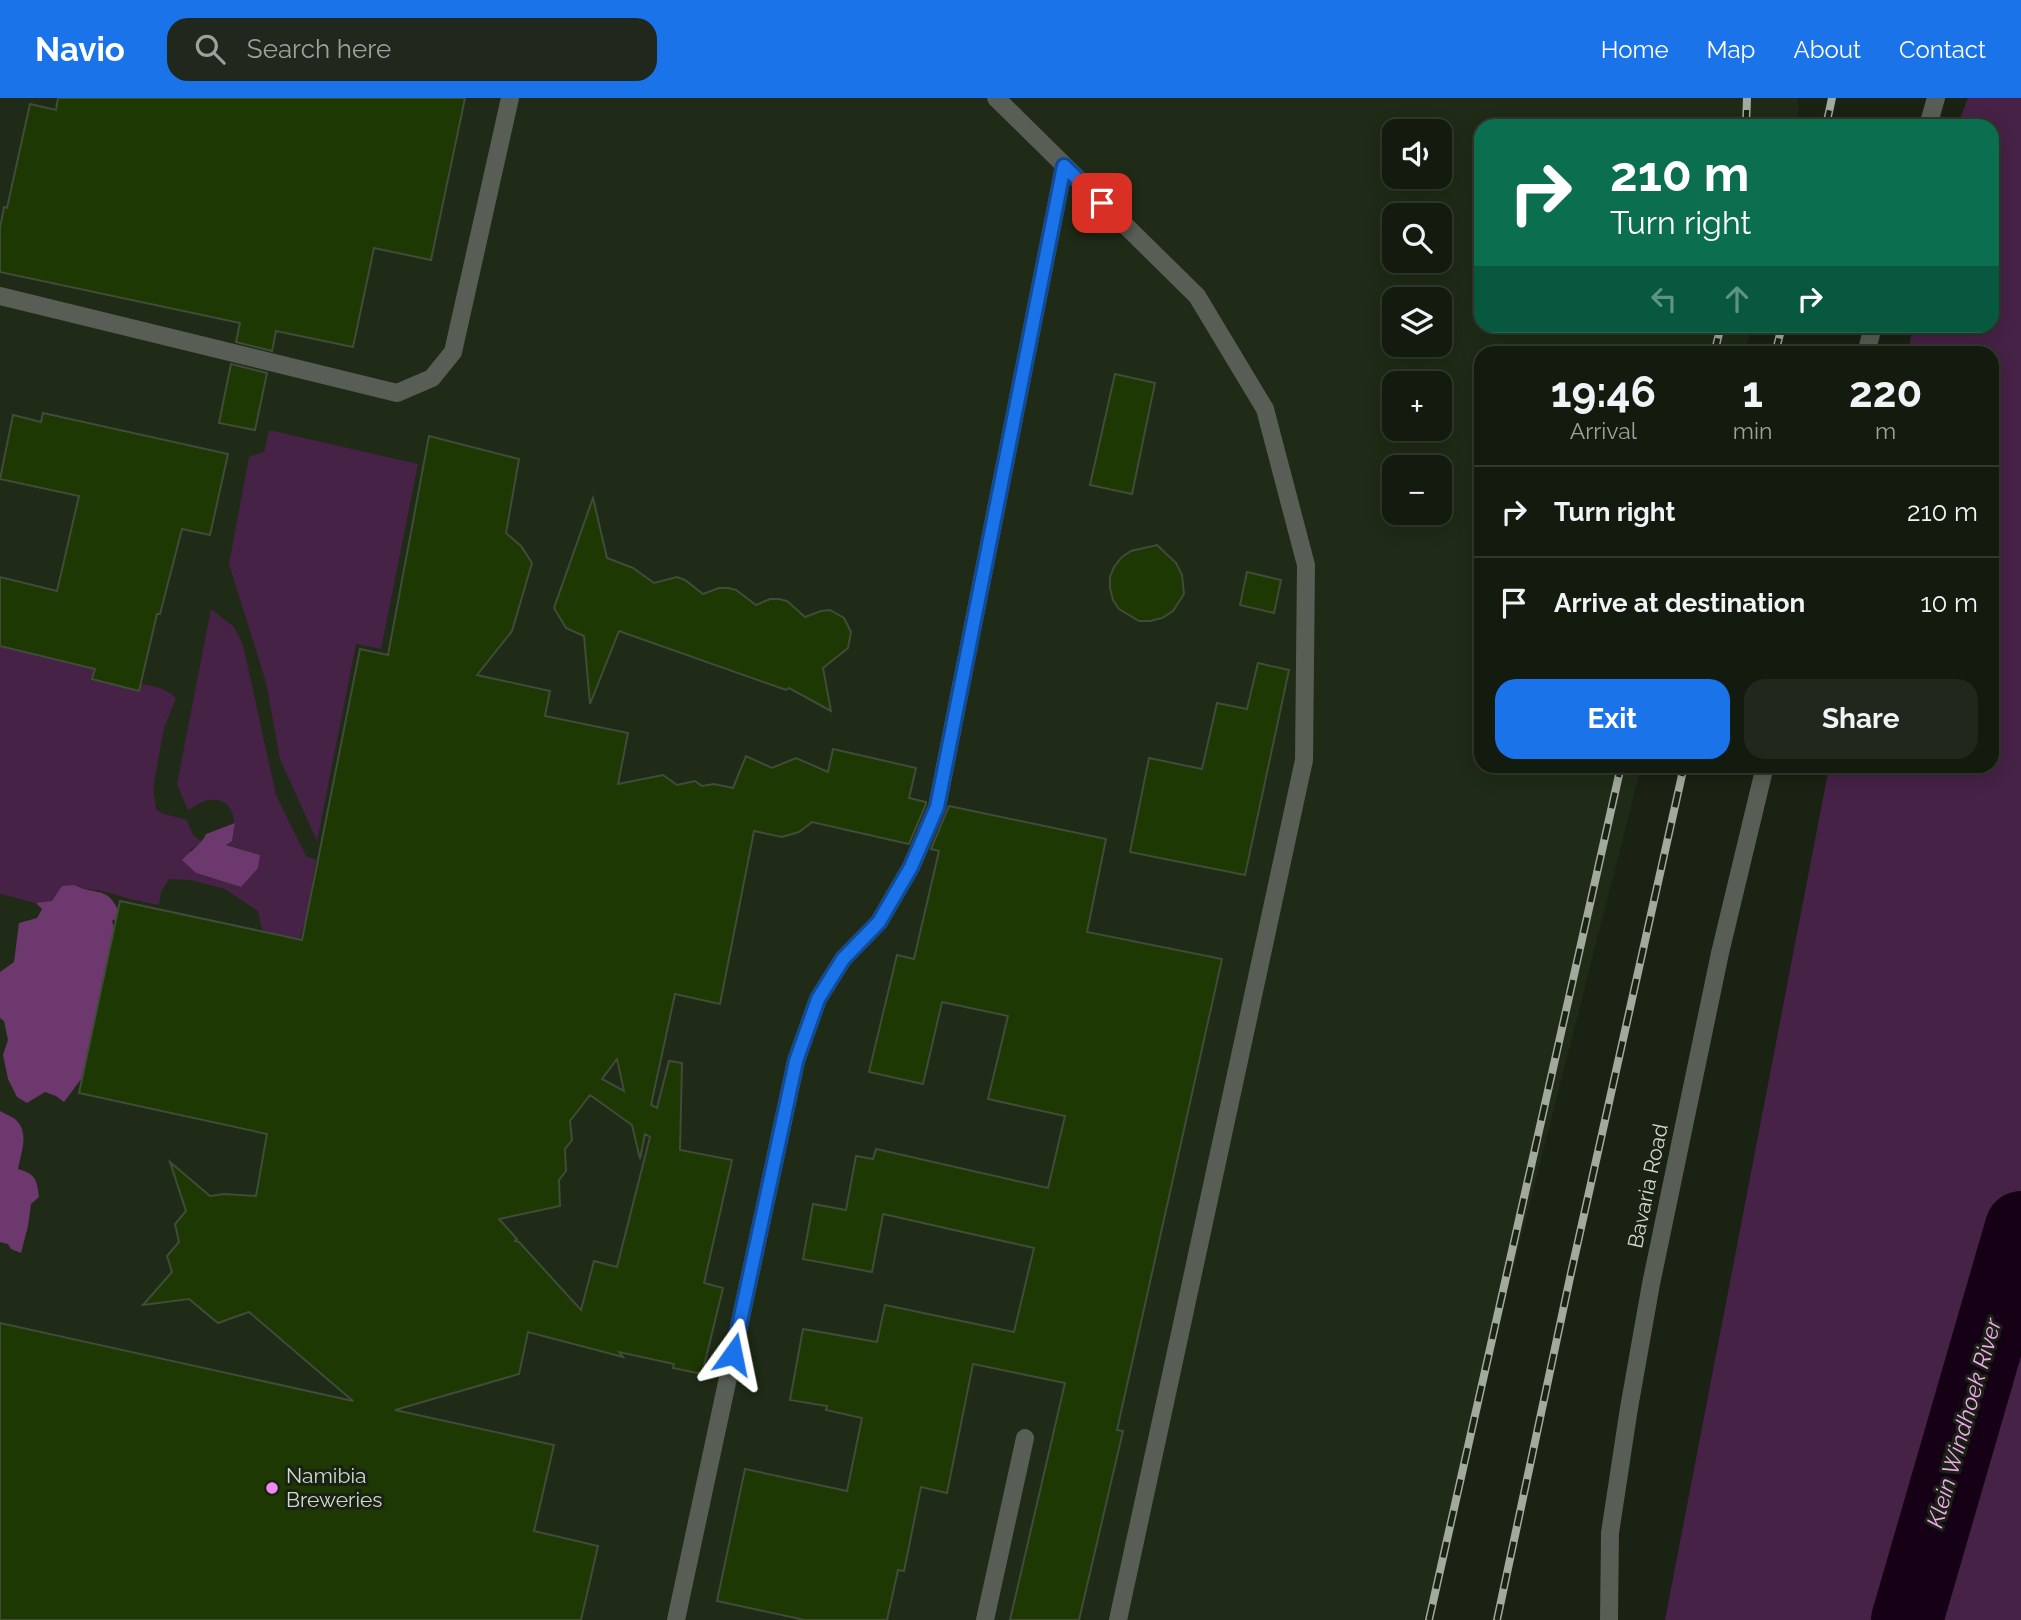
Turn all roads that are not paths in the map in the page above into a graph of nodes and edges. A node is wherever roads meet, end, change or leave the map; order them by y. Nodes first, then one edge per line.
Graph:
1 (510, 98) edge
2 (996, 98) edge
3 (1936, 98) edge
4 (1930, 119) edge
5 (1064, 166) junction
6 (0, 296) edge
7 (1763, 773) edge
8 (1025, 1438) dead end
9 (676, 1620) edge
10 (985, 1620) edge
11 (1118, 1620) edge
12 (1609, 1620) edge

1 - 6 street
2 - 5 street
3 - 4 street
5 - 9 street
5 - 11 street
7 - 12 street, Bavaria Road
8 - 10 street

